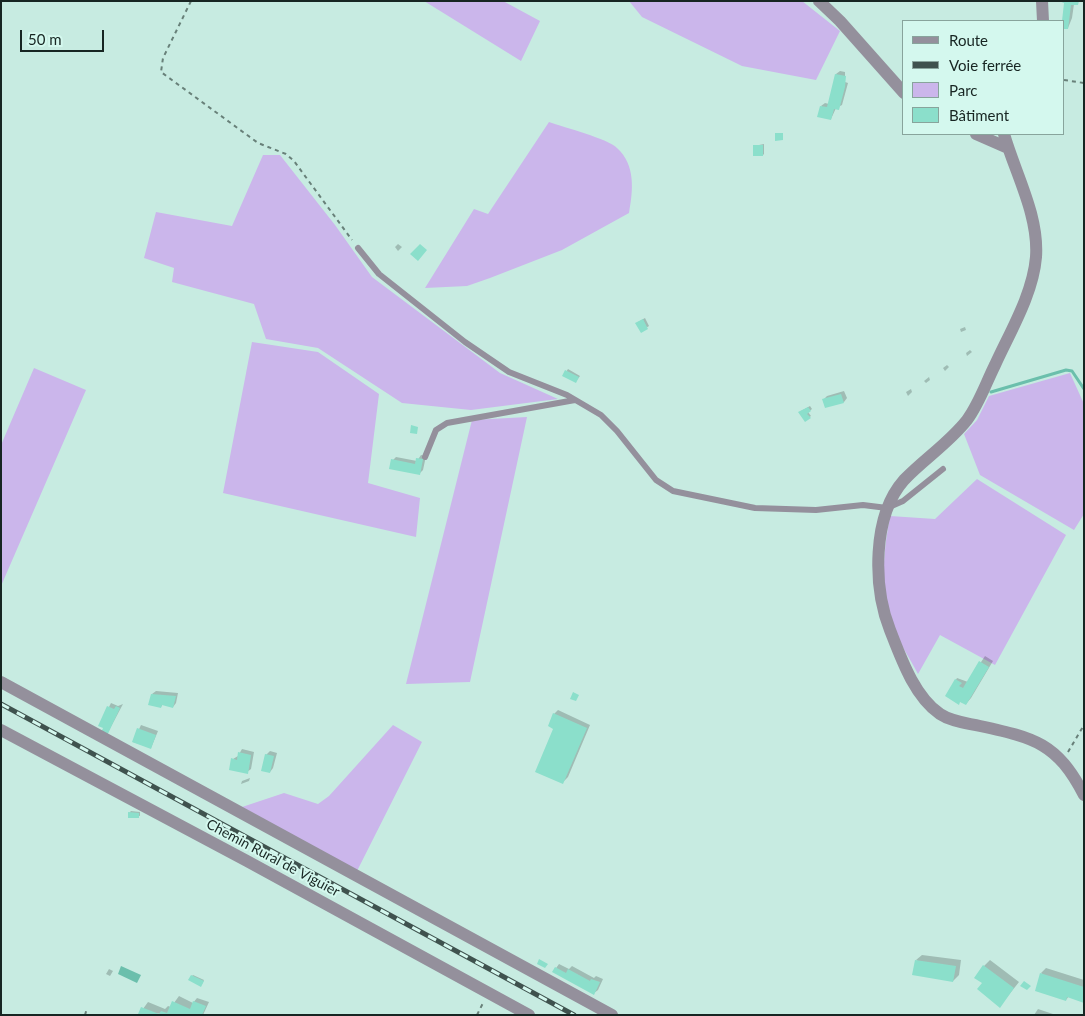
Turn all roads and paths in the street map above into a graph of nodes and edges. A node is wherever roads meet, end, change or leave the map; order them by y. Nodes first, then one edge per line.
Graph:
1 (191, 1) edge
2 (819, 1) edge
3 (1042, 1) edge
4 (1043, 20) edge
5 (1065, 80) edge
6 (1084, 83) edge
7 (902, 91) edge
8 (978, 135) edge
9 (1004, 135) edge
10 (1008, 148) junction
11 (358, 248) joint
12 (575, 400) junction
13 (425, 457) dead end
14 (943, 469) dead end
15 (887, 508) junction
16 (1, 682) edge
17 (1084, 725) edge
18 (1, 730) edge
19 (1063, 760) junction
20 (1084, 795) edge
21 (87, 1008) dead end
22 (85, 1015) edge
23 (529, 1015) edge
24 (612, 1015) edge

1 - 11 path
2 - 7 street
3 - 4 street
5 - 6 path
8 - 10 street
9 - 10 street
10 - 15 street
11 - 12 lane
12 - 13 lane
12 - 15 lane
14 - 15 lane
15 - 19 street
16 - 24 street
17 - 19 path
18 - 23 street, Chemin Rural de Viguier
19 - 20 street
21 - 22 path

